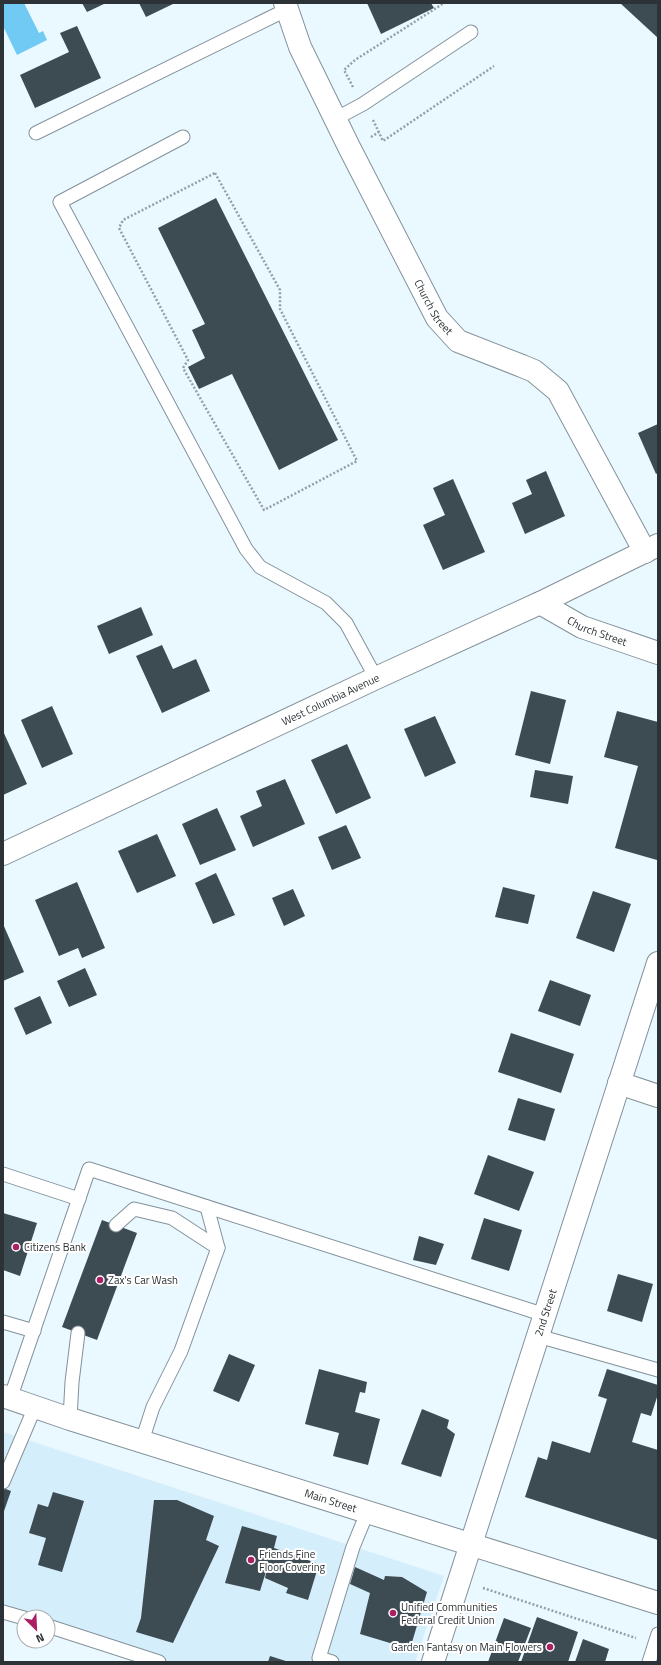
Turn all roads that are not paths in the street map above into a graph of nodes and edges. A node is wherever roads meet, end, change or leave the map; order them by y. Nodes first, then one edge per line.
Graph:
1 (286, 6) edge
2 (471, 32) dead end
3 (336, 119) junction
4 (36, 133) dead end
5 (184, 137) dead end
6 (652, 548) edge
7 (540, 603) junction
8 (658, 653) edge
9 (376, 678) junction
10 (3, 854) edge
11 (658, 963) edge
12 (619, 1083) junction
13 (658, 1096) edge
14 (3, 1174) edge
15 (79, 1198) junction
16 (207, 1207) junction
17 (116, 1225) dead end
18 (218, 1248) junction
19 (545, 1315) junction
20 (3, 1322) edge
21 (34, 1330) junction
22 (78, 1333) dead end
23 (538, 1336) junction
24 (658, 1370) edge
25 (6, 1398) edge
26 (35, 1407) junction
27 (70, 1419) junction
28 (142, 1441) junction
29 (8, 1454) edge
30 (3, 1482) edge
31 (367, 1513) junction
32 (472, 1545) junction
33 (658, 1603) edge
34 (3, 1612) edge
35 (16, 1616) edge
36 (56, 1629) edge
37 (656, 1639) edge
38 (159, 1662) edge
39 (332, 1662) edge
40 (434, 1662) edge
41 (648, 1662) edge

1 - 3 street, Church Street
1 - 4 lane
2 - 3 lane
3 - 6 street, Church Street
5 - 9 lane
6 - 7 street, West Columbia Avenue
7 - 8 street, Church Street
7 - 9 street, West Columbia Avenue
9 - 10 street, West Columbia Avenue
11 - 12 street, 2nd Street
12 - 13 street
12 - 19 street, 2nd Street
14 - 15 lane
15 - 16 lane
15 - 21 lane
16 - 18 lane
16 - 19 lane
17 - 18 lane
18 - 28 lane
19 - 23 street, 2nd Street
20 - 21 lane
21 - 25 lane
22 - 27 lane
23 - 24 lane
23 - 32 street, 2nd Street
25 - 26 street, Main Street
26 - 27 street, Main Street
26 - 29 lane
27 - 28 street, Main Street
28 - 31 street, Main Street
29 - 30 lane
31 - 32 street, Main Street
31 - 39 lane
32 - 33 street, Main Street
32 - 40 street, 2nd Street
34 - 35 lane
36 - 38 lane
37 - 41 lane

